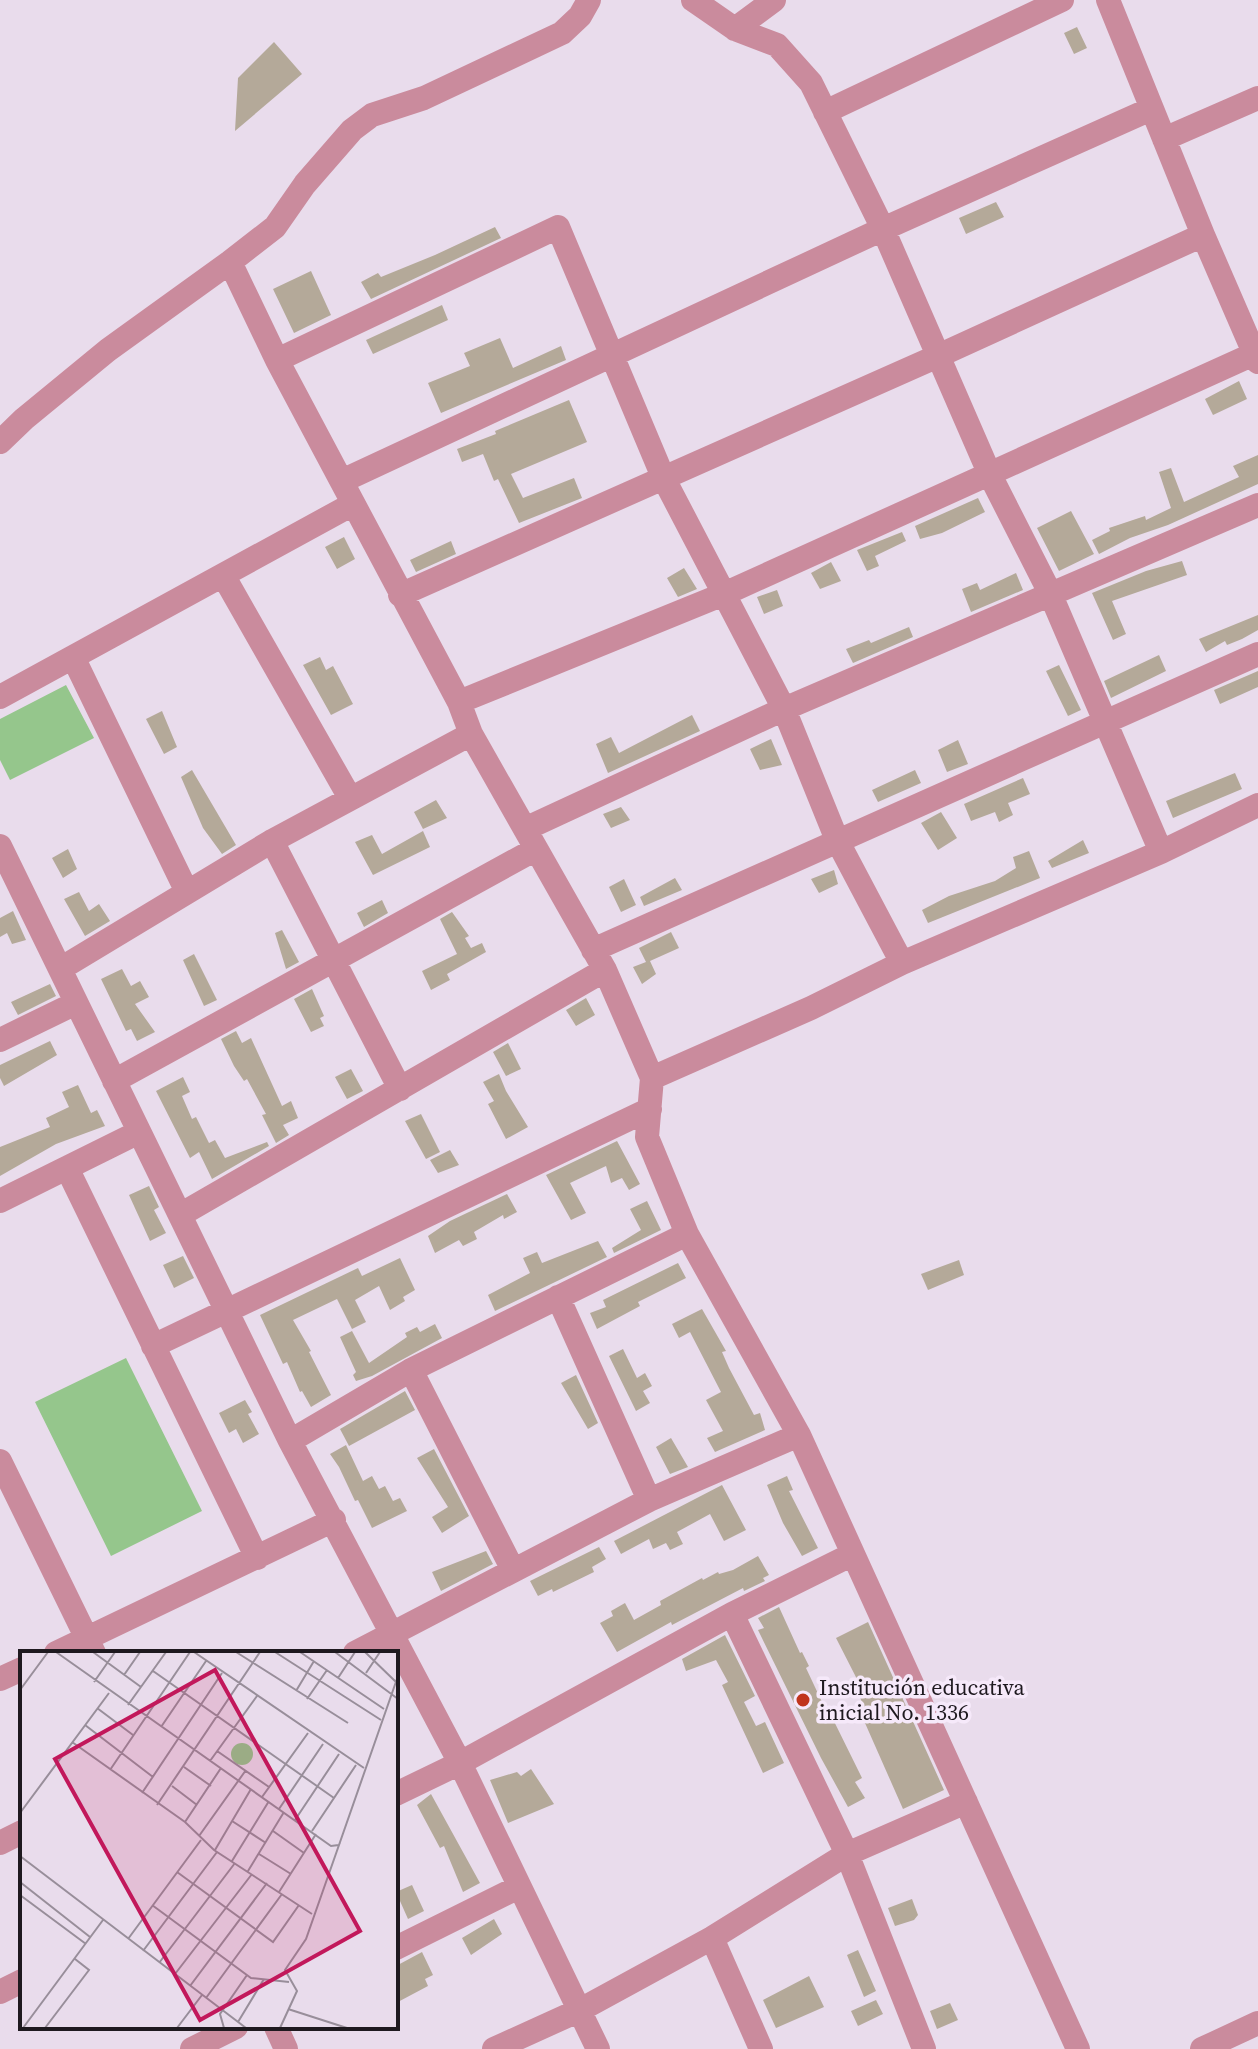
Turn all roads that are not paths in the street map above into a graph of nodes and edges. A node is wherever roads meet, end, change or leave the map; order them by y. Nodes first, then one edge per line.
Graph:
1 (589, 0) edge
2 (693, 0) edge
3 (774, 0) edge
4 (1062, 0) edge
5 (1108, 0) edge
6 (735, 29) junction
7 (1258, 98) edge
8 (1151, 109) junction
9 (825, 112) junction
10 (1164, 139) junction
11 (883, 229) junction
12 (1203, 235) junction
13 (230, 262) junction
14 (611, 356) junction
15 (938, 356) junction
16 (1256, 358) edge
17 (277, 360) junction
18 (0, 442) edge
19 (990, 475) junction
20 (663, 477) junction
21 (342, 481) junction
22 (353, 504) junction
23 (1258, 505) edge
24 (223, 575) junction
25 (1050, 593) junction
26 (724, 594) junction
27 (400, 595) junction
28 (1258, 654) edge
29 (73, 657) junction
30 (0, 697) edge
31 (459, 702) junction
32 (784, 709) junction
33 (1104, 721) junction
34 (471, 734) junction
35 (350, 798) junction
36 (1258, 805) edge
37 (531, 839) junction
38 (837, 840) junction
39 (272, 841) junction
40 (0, 846) edge
41 (1161, 852) junction
42 (9, 887) edge
43 (187, 892) junction
44 (335, 959) junction
45 (599, 960) junction
46 (902, 963) junction
47 (60, 969) junction
48 (76, 1003) junction
49 (0, 1040) edge
50 (652, 1078) junction
51 (114, 1081) junction
52 (400, 1089) junction
53 (650, 1109) junction
54 (139, 1132) junction
55 (67, 1168) junction
56 (0, 1201) edge
57 (180, 1215) junction
58 (687, 1234) junction
59 (558, 1297) junction
60 (226, 1310) junction
61 (153, 1346) junction
62 (411, 1370) junction
63 (799, 1435) junction
64 (290, 1441) junction
65 (0, 1461) edge
66 (649, 1500) junction
67 (334, 1520) junction
68 (853, 1554) junction
69 (257, 1558) junction
70 (513, 1570) junction
71 (732, 1614) junction
72 (392, 1632) junction
73 (91, 1646) edge
74 (66, 1651) edge
75 (359, 1651) edge
76 (20, 1670) edge
77 (0, 1679) edge
78 (460, 1763) junction
79 (398, 1793) edge
80 (966, 1802) junction
81 (20, 1833) edge
82 (0, 1843) edge
83 (847, 1854) junction
84 (519, 1887) junction
85 (712, 1938) junction
86 (398, 1947) edge
87 (20, 1982) edge
88 (0, 1992) edge
89 (580, 2010) junction
90 (1258, 2023) edge
91 (232, 2029) edge
92 (277, 2029) edge
93 (192, 2049) edge
94 (286, 2049) edge
95 (494, 2049) edge
96 (598, 2049) edge
97 (761, 2049) edge
98 (924, 2049) edge
99 (1078, 2049) edge
100 (1202, 2049) edge

1 - 13 street
2 - 6 street
3 - 6 street
4 - 9 street
5 - 8 street
6 - 9 street
7 - 10 street
8 - 10 street
8 - 11 street
9 - 11 street
10 - 12 street
11 - 14 street
11 - 15 street
12 - 15 street
12 - 16 street
13 - 17 street
13 - 18 street
14 - 17 street
14 - 20 street
14 - 21 street
15 - 19 street
15 - 20 street
16 - 19 street
17 - 21 street
19 - 25 street
19 - 26 street
20 - 26 street
20 - 27 street
21 - 22 street
22 - 24 street
22 - 27 street
23 - 25 street
24 - 29 street
24 - 35 street
25 - 32 street
25 - 33 street
26 - 31 street
26 - 32 street
27 - 31 street
28 - 33 street
29 - 30 street
29 - 43 street
31 - 34 street
32 - 37 street
32 - 38 street
33 - 38 street
33 - 41 street
34 - 35 street
34 - 37 street
35 - 39 street
36 - 41 street
37 - 44 street
37 - 45 street
38 - 45 street
38 - 46 street
39 - 43 street
39 - 44 street
40 - 42 street
41 - 46 street
42 - 47 street
43 - 47 street
44 - 51 street
44 - 52 street
45 - 50 street
45 - 52 street
46 - 50 street
47 - 48 street
48 - 49 street
48 - 51 street
50 - 53 street
51 - 54 street
52 - 57 street
53 - 58 street
53 - 60 street
54 - 55 street
54 - 57 street
55 - 56 street
55 - 61 street
57 - 60 street
58 - 59 street
58 - 63 street
59 - 62 street
59 - 66 street
60 - 61 street
60 - 64 street
61 - 69 street
62 - 64 street
62 - 70 street
63 - 66 street
63 - 68 street
64 - 67 street
65 - 73 street
66 - 70 street
67 - 69 street
67 - 72 street
68 - 71 street
68 - 80 street
69 - 73 street
70 - 72 street
71 - 78 street
71 - 83 street
72 - 75 street
72 - 78 street
73 - 74 street
76 - 77 street
78 - 79 street
78 - 84 street
80 - 83 street
80 - 99 street
81 - 82 street
83 - 85 street
83 - 98 street
84 - 86 street
84 - 89 street
85 - 89 street
85 - 97 street
87 - 88 street
89 - 95 street
89 - 96 street
90 - 100 street
91 - 93 street
92 - 94 street

